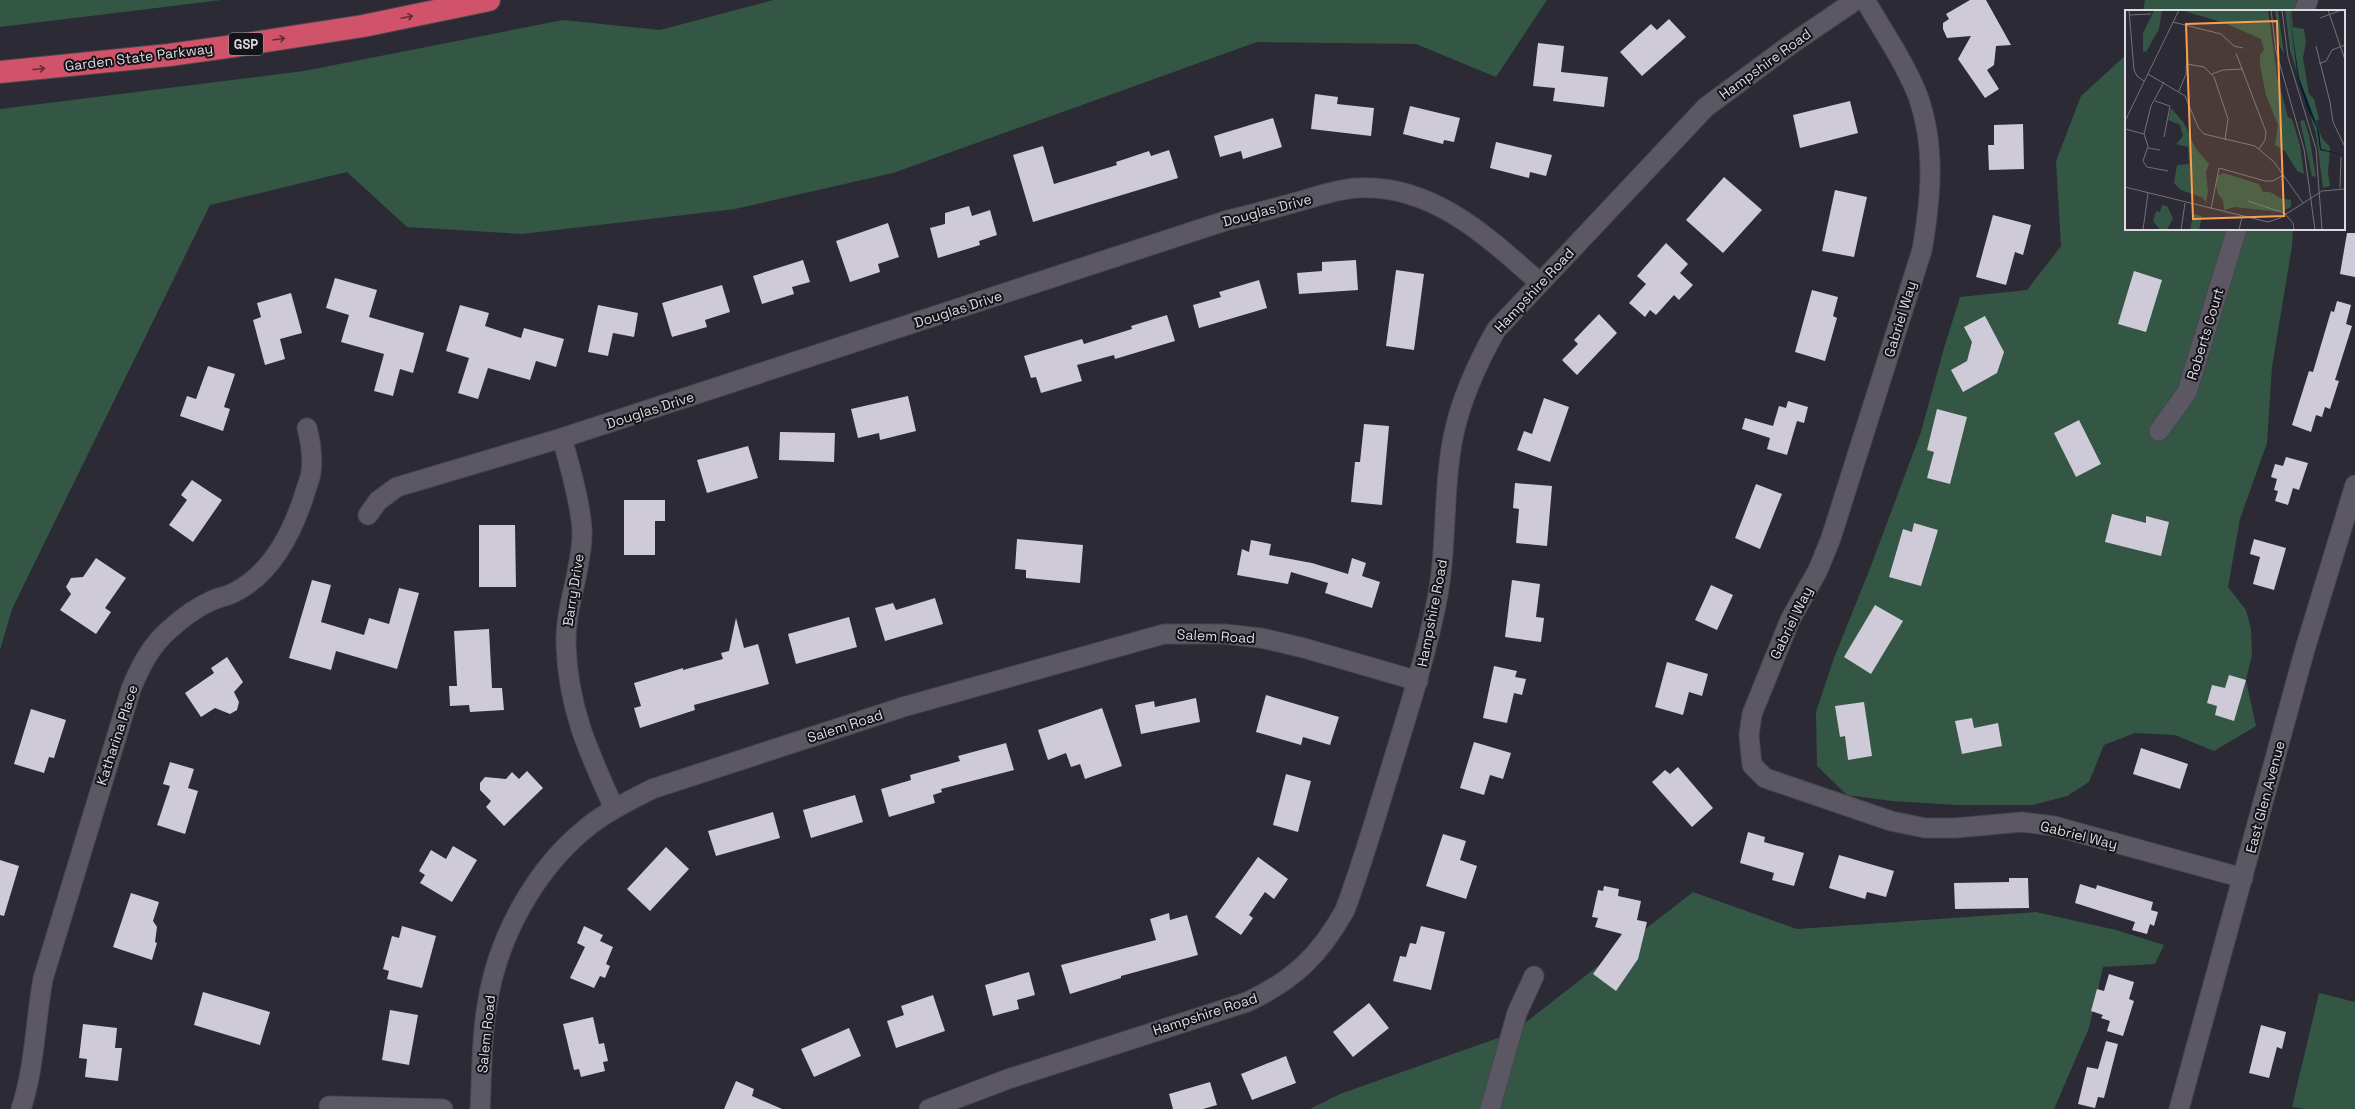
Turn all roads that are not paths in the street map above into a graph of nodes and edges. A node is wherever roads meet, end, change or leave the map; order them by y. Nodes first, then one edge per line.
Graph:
1 (489, 0) edge
2 (1856, 0) edge
3 (1865, 0) edge
4 (2308, 0) edge
5 (2304, 10) edge
6 (0, 72) edge
7 (2237, 230) edge
8 (1540, 283) junction
9 (307, 428) dead end
10 (2159, 431) dead end
11 (562, 438) junction
12 (2355, 485) edge
13 (368, 515) dead end
14 (2351, 516) edge
15 (1418, 681) junction
16 (614, 808) junction
17 (2243, 878) junction
18 (1534, 976) dead end
19 (329, 1106) dead end
20 (21, 1109) edge
21 (443, 1109) edge
22 (480, 1109) edge
23 (929, 1109) edge
24 (1490, 1109) edge
25 (2178, 1109) edge

6 -> 1 highway, Garden State Parkway / GSP
2 - 8 street, Hampshire Road
3 - 17 street, Gabriel Way
4 - 5 street
7 - 10 street, Roberts Court
8 - 11 street, Douglas Drive
8 - 15 street, Hampshire Road
9 - 20 street, Katharina Place
11 - 13 street, Douglas Drive
11 - 16 street, Barry Drive
12 - 14 street, East Glen Avenue
14 - 17 street, East Glen Avenue
15 - 16 street, Salem Road
15 - 23 street, Hampshire Road
16 - 22 street, Salem Road
17 - 25 street, East Glen Avenue
18 - 24 street
19 - 21 street

